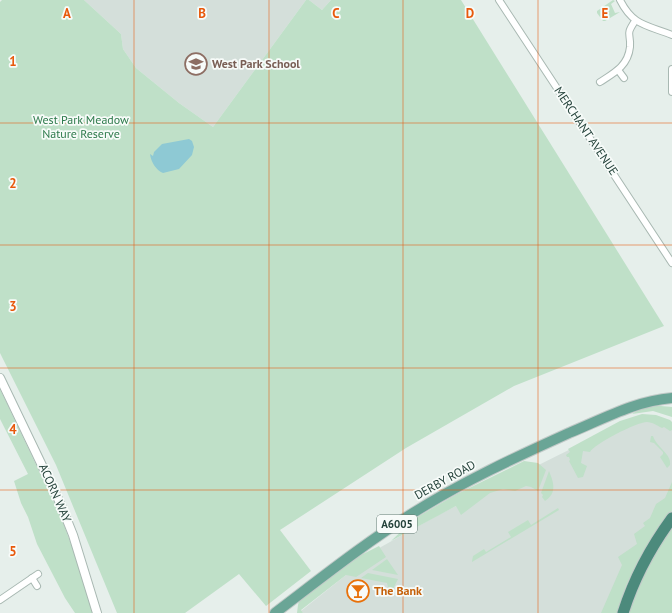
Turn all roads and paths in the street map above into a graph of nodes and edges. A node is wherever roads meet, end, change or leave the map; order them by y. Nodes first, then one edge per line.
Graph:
1 (498, 0) edge
2 (620, 0) edge
3 (635, 21) junction
4 (672, 35) edge
5 (672, 69) edge
6 (618, 70) junction
7 (624, 78) dead end
8 (600, 82) dead end
9 (672, 92) edge
10 (672, 263) edge
11 (0, 378) edge
12 (672, 398) edge
13 (646, 402) junction
14 (672, 404) edge
15 (672, 518) edge
16 (38, 574) dead end
17 (32, 578) junction
18 (37, 586) dead end
19 (0, 600) edge
20 (282, 611) edge
21 (97, 613) edge
22 (622, 613) edge

1 - 10 street, MERCHANT AVENUE
2 - 3 street
3 - 4 street
3 - 6 street
5 - 9 street
6 - 7 street
6 - 8 street
11 - 21 street, ACORN WAY
12 - 13 main road, DERBY ROAD / A6005
13 - 14 main road, DERBY ROAD / A6005
13 - 20 main road, DERBY ROAD / A6005
15 - 22 highway
16 - 17 street
17 - 18 street
17 - 19 street

